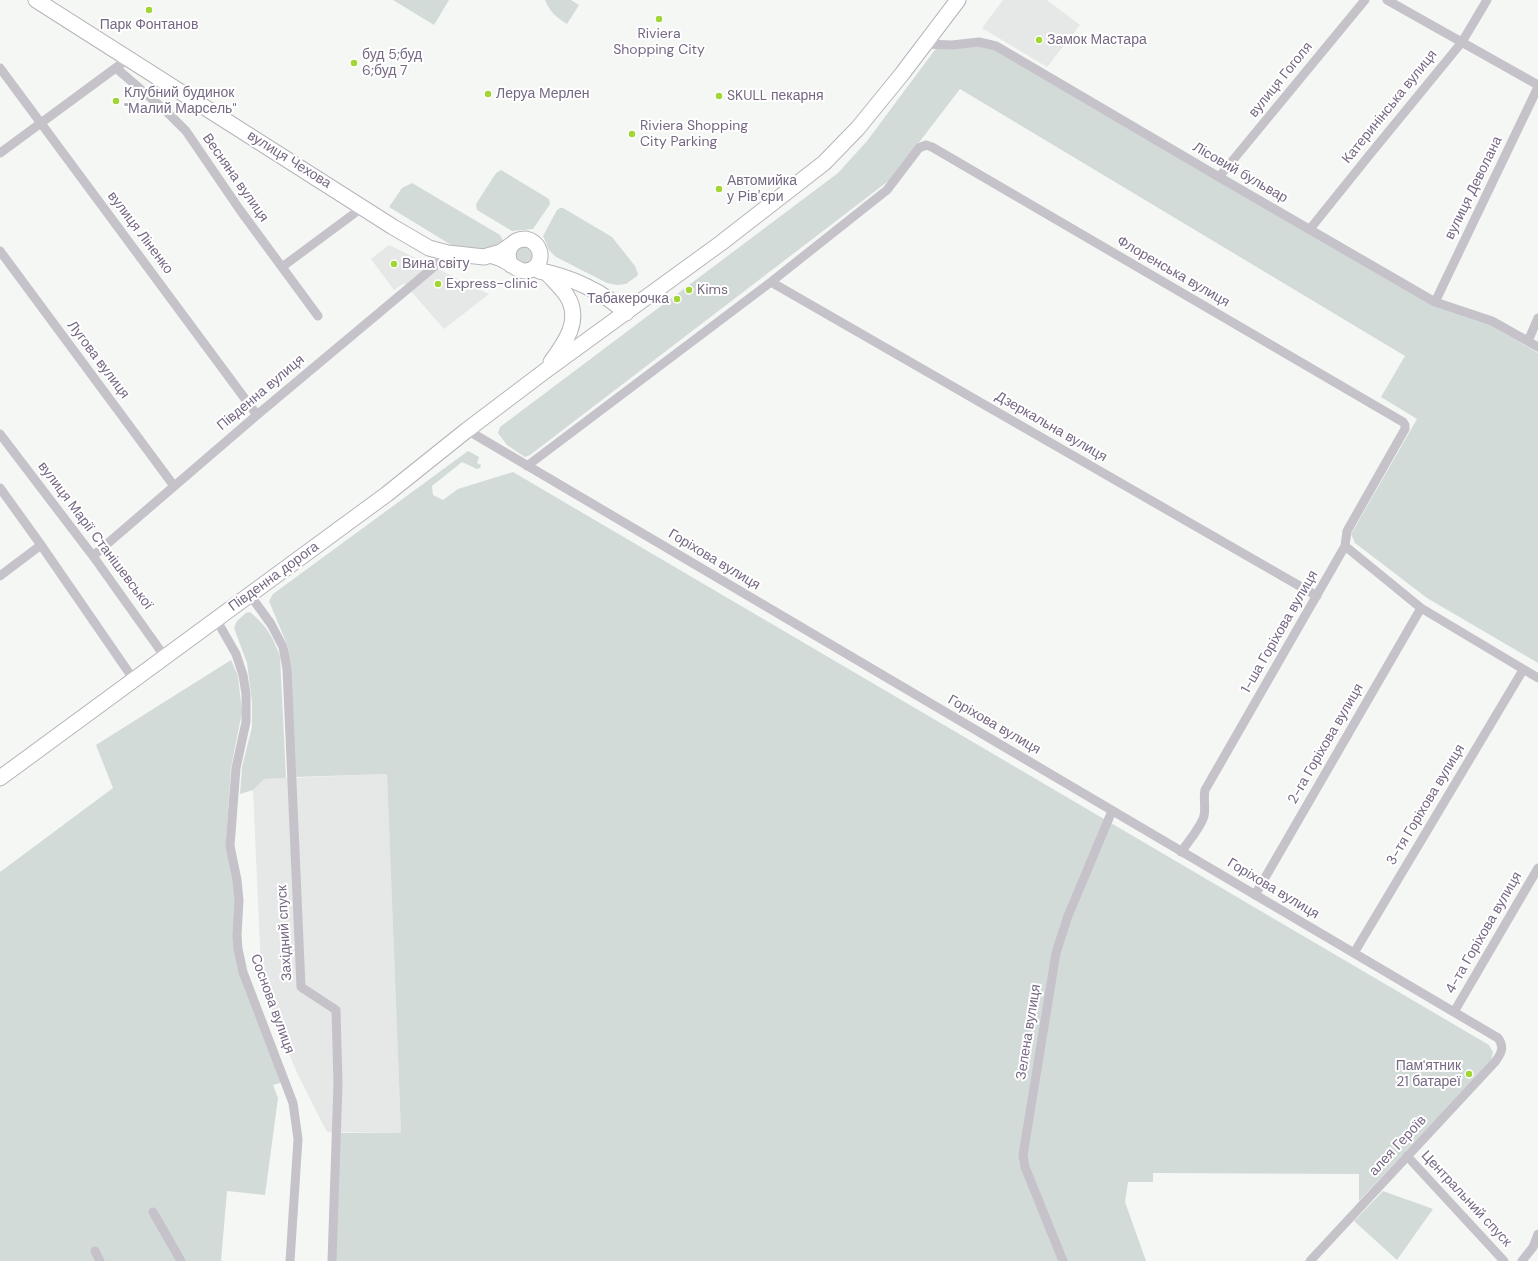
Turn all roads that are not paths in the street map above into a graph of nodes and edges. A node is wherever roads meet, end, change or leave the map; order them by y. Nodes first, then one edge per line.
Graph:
1 (36, 0) edge
2 (958, 0) edge
3 (1365, 0) edge
4 (1387, 0) edge
5 (1487, 0) edge
6 (1462, 42) junction
7 (925, 44) junction
8 (128, 59) junction
9 (0, 68) edge
10 (116, 68) junction
11 (1538, 86) edge
12 (41, 123) junction
13 (0, 153) edge
14 (1219, 177) junction
15 (363, 207) junction
16 (1310, 229) junction
17 (511, 245) junction
18 (0, 251) edge
19 (540, 252) junction
20 (448, 253) junction
21 (490, 255) junction
22 (512, 265) junction
23 (282, 266) junction
24 (526, 271) junction
25 (546, 272) junction
26 (568, 279) junction
27 (771, 282) junction
28 (1435, 302) junction
29 (626, 313) junction
30 (318, 316) dead end
31 (1538, 318) edge
32 (1528, 341) junction
33 (1538, 347) edge
34 (545, 371) junction
35 (257, 415) junction
36 (1405, 425) joint
37 (467, 430) junction
38 (0, 434) edge
39 (526, 466) junction
40 (174, 486) junction
41 (0, 488) edge
42 (41, 545) junction
43 (1345, 546) junction
44 (93, 556) junction
45 (0, 576) edge
46 (250, 595) junction
47 (1317, 596) junction
48 (1421, 608) junction
49 (216, 619) junction
50 (165, 657) junction
51 (1523, 670) junction
52 (1538, 678) edge
53 (134, 680) junction
54 (0, 778) edge
55 (1112, 811) junction
56 (1181, 852) junction
57 (1538, 868) edge
58 (1255, 895) junction
59 (1354, 953) junction
60 (1454, 1012) junction
61 (1502, 1047) joint
62 (1408, 1156) junction
63 (153, 1212) dead end
64 (1538, 1234) edge
65 (95, 1251) dead end
66 (1499, 1260) edge
67 (100, 1261) edge
68 (181, 1261) edge
69 (290, 1261) edge
70 (332, 1261) edge
71 (1063, 1261) edge
72 (1310, 1261) edge
73 (1522, 1261) edge

1 - 8 main road, вулиця Чехова
2 - 7 main road, Південна дорога
3 - 14 street, вулиця Гоголя
4 - 6 street
5 - 6 street, Катеринінська вулиця
6 - 11 street
6 - 16 street, Катеринінська вулиця
7 - 14 street, Лісовий бульвар
7 - 29 main road, Південна дорога
8 - 10 street
8 - 15 main road, вулиця Чехова
9 - 12 street, вулиця Ліненко
10 - 12 street
10 - 23 street, Весняна вулиця
11 - 28 street, вулиця Деволана
12 - 13 street
12 - 35 street, вулиця Ліненко
14 - 16 street, Лісовий бульвар
15 - 20 main road, вулиця Чехова
15 - 23 street
16 - 28 street, Лісовий бульвар
17 - 19 main road
17 - 21 main road, вулиця Чехова
17 - 22 main road
18 - 40 street, Лугова вулиця
19 - 24 main road
19 - 26 main road
20 - 21 main road, вулиця Чехова
20 - 35 street, Південна вулиця
21 - 22 main road, вулиця Чехова
22 - 24 main road
23 - 30 street, Весняна вулиця
24 - 25 main road
25 - 26 main road
25 - 34 main road
26 - 29 main road
27 - 36 street, Флоренська вулиця
27 - 39 street
27 - 47 street, Дзеркальна вулиця
28 - 32 street, Лісовий бульвар
29 - 34 main road, Південна дорога
31 - 32 street
32 - 33 street, Лісовий бульвар
34 - 37 main road, Південна дорога
35 - 40 street, Південна вулиця
36 - 43 street, 1-ша Горіхова вулиця
37 - 39 street, Горіхова вулиця
37 - 46 main road, Південна дорога
38 - 44 street, вулиця Марії Станішевської
39 - 55 street, Горіхова вулиця
40 - 44 street, Південна вулиця
41 - 42 street
42 - 45 street
42 - 53 street
43 - 47 street, 1-ша Горіхова вулиця
43 - 48 street
44 - 50 street, вулиця Марії Станішевської
46 - 49 main road, Південна дорога
46 - 70 street, Західний спуск
47 - 56 street, 1-ша Горіхова вулиця
48 - 51 street
48 - 58 street, 2-га Горіхова вулиця
49 - 50 main road, Південна дорога
49 - 69 street, Соснова вулиця
50 - 53 main road, Південна дорога
51 - 52 street
51 - 59 street, 3-тя Горіхова вулиця
53 - 54 main road, Південна дорога
55 - 56 street, Горіхова вулиця
55 - 71 street, Зелена вулиця
56 - 58 street, Горіхова вулиця
57 - 60 street, 4-та Горіхова вулиця
58 - 59 street, Горіхова вулиця
59 - 60 street, Горіхова вулиця
60 - 61 street, Горіхова вулиця
61 - 62 street, алея Героїв
62 - 66 street, Центральний спуск
62 - 72 street, алея Героїв
63 - 68 street
64 - 73 street
65 - 67 street

